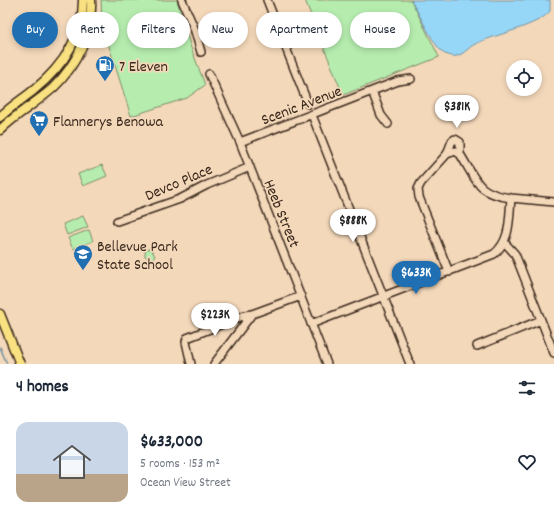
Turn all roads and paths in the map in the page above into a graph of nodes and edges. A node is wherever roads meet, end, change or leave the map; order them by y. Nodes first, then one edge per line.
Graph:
1 (83, 0) edge
2 (91, 0) edge
3 (182, 0) edge
4 (267, 0) edge
5 (201, 52) dead end
6 (210, 74) dead end
7 (411, 79) dead end
8 (372, 91) junction
9 (308, 104) dead end
10 (312, 115) junction
11 (0, 117) edge
12 (388, 124) dead end
13 (0, 130) edge
14 (240, 142) junction
15 (447, 154) junction
16 (460, 154) junction
17 (250, 167) junction
18 (511, 198) junction
19 (554, 202) edge
20 (117, 221) dead end
21 (505, 243) junction
22 (449, 272) junction
23 (301, 296) junction
24 (384, 297) junction
25 (0, 314) edge
26 (252, 314) junction
27 (541, 320) junction
28 (311, 324) junction
29 (477, 346) dead end
30 (554, 353) edge
31 (20, 364) edge
32 (191, 364) edge
33 (214, 364) edge
34 (327, 364) edge
35 (410, 364) edge

1 - 11 main road
2 - 13 main road
3 - 5 street
4 - 9 street
6 - 14 street, Heeb Street
7 - 8 street, Scenic Avenue
8 - 10 street, Scenic Avenue
8 - 12 street
10 - 14 street, Scenic Avenue
10 - 24 street
14 - 17 street, Heeb Street
15 - 16 street
15 - 16 street
15 - 22 street
16 - 18 street
17 - 20 street, Devco Place
17 - 23 street, Heeb Street
18 - 19 street
18 - 21 street
21 - 22 street
21 - 27 street
22 - 24 street
23 - 26 street
23 - 28 street, Heeb Street
24 - 28 street
24 - 35 street
25 - 31 main road
26 - 32 street
26 - 33 street
27 - 29 street
27 - 30 street
28 - 34 street, Heeb Street

